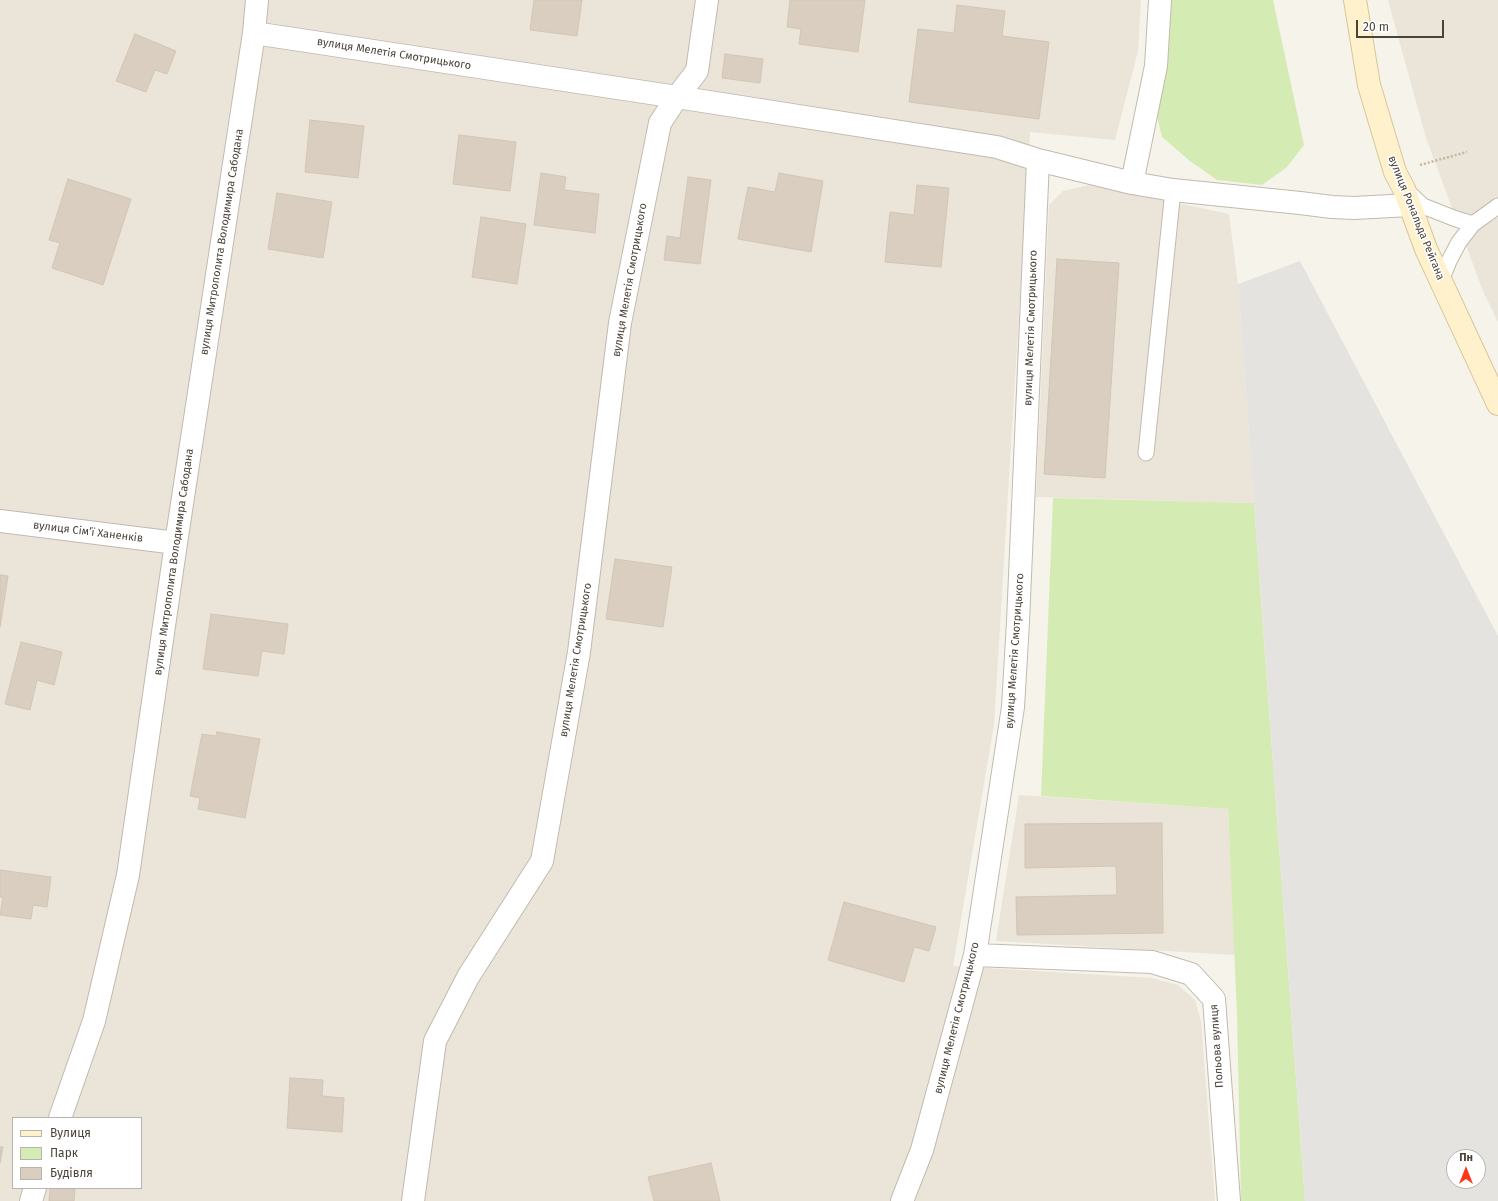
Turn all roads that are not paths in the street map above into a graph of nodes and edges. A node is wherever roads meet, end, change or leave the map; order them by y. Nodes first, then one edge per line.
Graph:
1 (257, 0) edge
2 (707, 0) edge
3 (1160, 0) edge
4 (1355, 0) edge
5 (254, 33) junction
6 (677, 97) junction
7 (1038, 160) junction
8 (1132, 183) junction
9 (1173, 190) junction
10 (1407, 197) junction
11 (1498, 206) edge
12 (1473, 224) junction
13 (1442, 281) junction
14 (1498, 404) edge
15 (1146, 453) dead end
16 (0, 521) edge
17 (176, 543) junction
18 (975, 955) junction
19 (60, 1117) edge
20 (35, 1189) edge
21 (31, 1201) edge
22 (413, 1201) edge
23 (902, 1201) edge
24 (1229, 1201) edge

1 - 5 street, вулиця Митрополита Володимира Сабодана
2 - 6 street, вулиця Мелетія Смотрицького
3 - 8 street
4 - 10 main road, вулиця Рональда Рейгана
5 - 6 street, вулиця Мелетія Смотрицького
5 - 17 street, вулиця Митрополита Володимира Сабодана
6 - 7 street, вулиця Мелетія Смотрицького
6 - 22 street, вулиця Мелетія Смотрицького
7 - 8 street, вулиця Мелетія Смотрицького
7 - 18 street, вулиця Мелетія Смотрицького
8 - 9 street, вулиця Мелетія Смотрицького
9 - 10 street, вулиця Мелетія Смотрицького
9 - 15 lane
10 - 12 lane
10 - 13 main road, вулиця Рональда Рейгана
11 - 12 lane
12 - 13 lane
13 - 14 main road, вулиця Рональда Рейгана
16 - 17 street, вулиця Сімʼї Ханенків
17 - 19 street, вулиця Митрополита Володимира Сабодана
18 - 23 street, вулиця Мелетія Смотрицького
18 - 24 street, Польова вулиця
20 - 21 street

